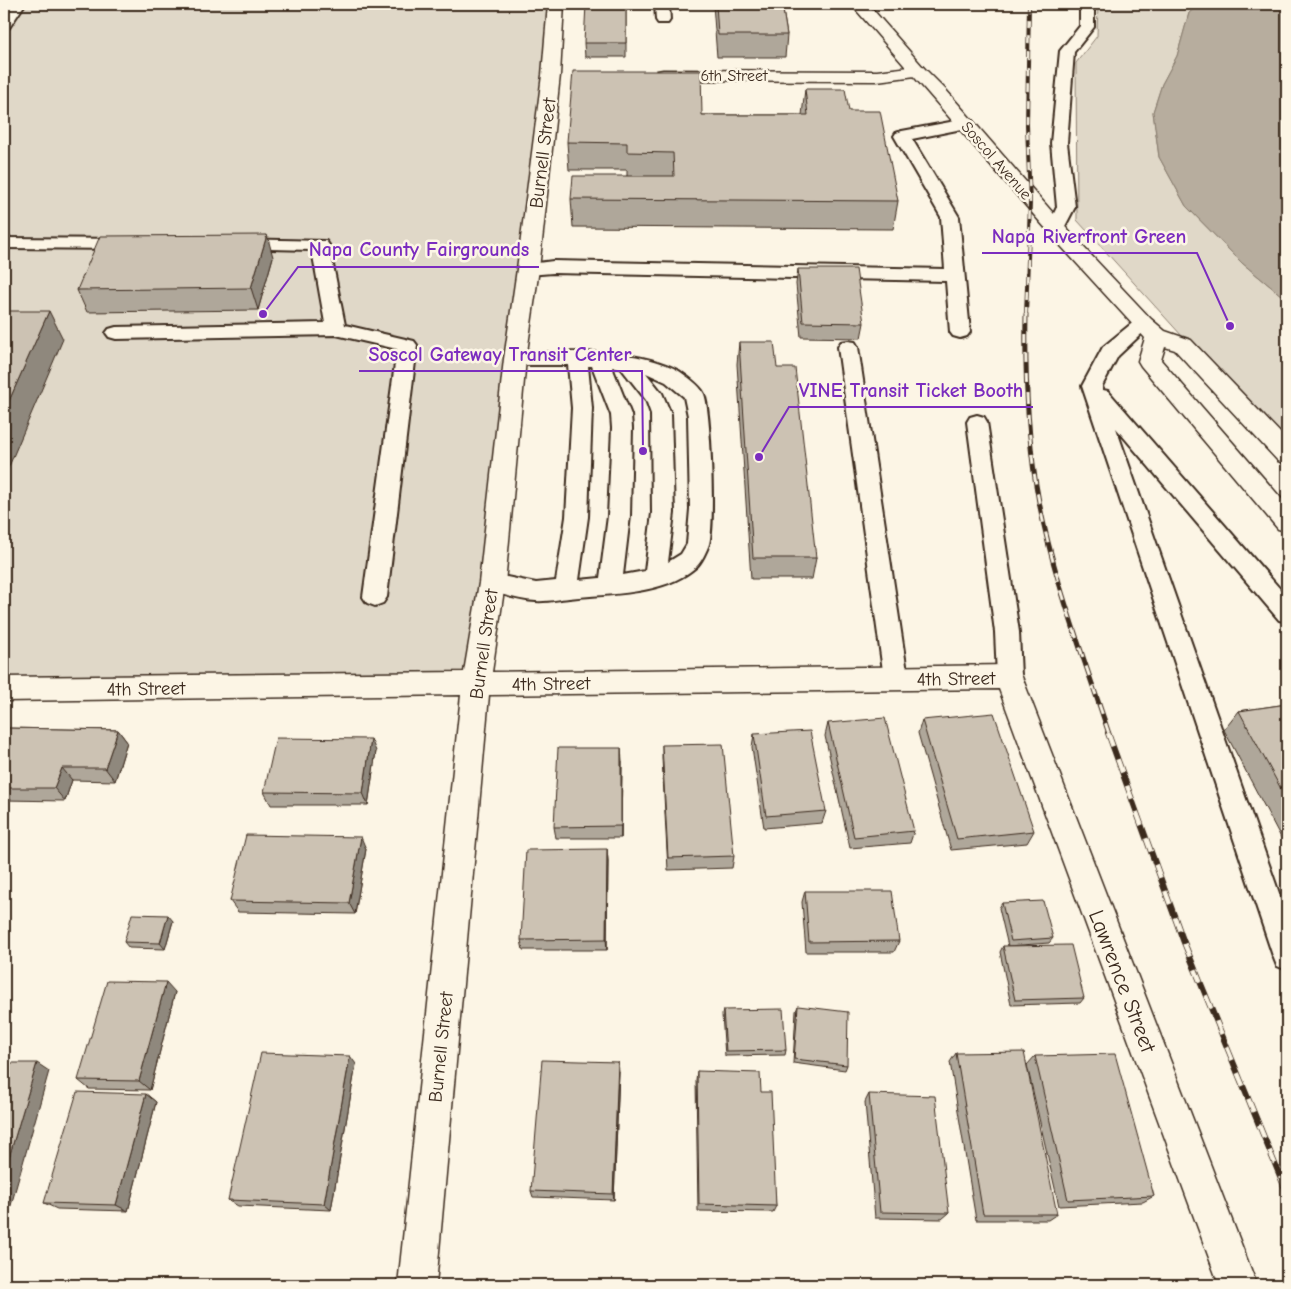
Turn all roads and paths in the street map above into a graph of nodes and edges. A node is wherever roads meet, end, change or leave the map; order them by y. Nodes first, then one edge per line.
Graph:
1 (18, 4) edge
2 (556, 4) edge
3 (662, 4) edge
4 (860, 4) edge
5 (1087, 4) edge
6 (663, 20) dead end
7 (4, 25) edge
8 (917, 71) junction
9 (647, 75) edge
10 (966, 124) junction
11 (1056, 228) junction
12 (4, 243) edge
13 (142, 244) edge
14 (221, 244) edge
15 (528, 269) junction
16 (955, 275) junction
17 (336, 329) junction
18 (1150, 330) junction
19 (960, 332) dead end
20 (116, 333) dead end
21 (848, 347) dead end
22 (515, 359) junction
23 (577, 359) junction
24 (600, 361) junction
25 (627, 363) junction
26 (1092, 386) junction
27 (977, 422) dead end
28 (1287, 455) edge
29 (1287, 522) edge
30 (655, 578) junction
31 (492, 583) junction
32 (610, 586) junction
33 (566, 590) junction
34 (375, 597) dead end
35 (1287, 613) edge
36 (1009, 677) junction
37 (896, 678) junction
38 (476, 684) junction
39 (4, 689) edge
40 (1287, 956) edge
41 (417, 1285) edge
42 (1238, 1285) edge

1 - 7 lane
2 - 15 street, Burnell Street
3 - 6 lane
4 - 8 street, Soscol Avenue
5 - 11 lane
8 - 9 street, 6th Street
8 - 10 street, Soscol Avenue
10 - 11 street, Soscol Avenue
10 - 16 lane
11 - 18 street, Soscol Avenue
12 - 13 lane
14 - 17 lane
15 - 16 lane
15 - 22 street, Burnell Street
16 - 19 lane
17 - 20 lane
17 - 34 lane
18 - 26 lane
18 - 28 street, Soscol Avenue
18 - 29 street
21 - 37 lane
22 - 23 lane
22 - 31 street, Burnell Street
23 - 24 lane
23 - 33 lane
24 - 25 lane
24 - 32 lane
25 - 30 lane
25 - 30 lane
26 - 35 lane
26 - 40 lane
27 - 36 lane
30 - 32 lane
31 - 33 lane
31 - 38 street, Burnell Street
32 - 33 lane
36 - 37 street, 4th Street
36 - 42 street, Lawrence Street
37 - 38 street, 4th Street
38 - 39 street, 4th Street
38 - 41 street, Burnell Street

